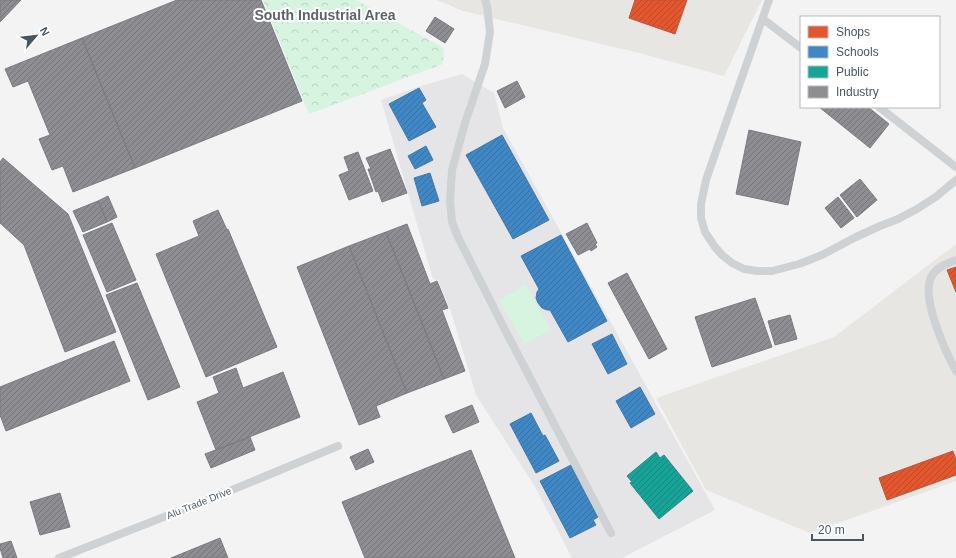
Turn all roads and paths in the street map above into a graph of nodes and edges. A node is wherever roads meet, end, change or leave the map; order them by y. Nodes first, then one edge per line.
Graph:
1 (486, 0) edge
2 (769, 0) edge
3 (763, 20) junction
4 (800, 47) edge
5 (880, 108) edge
6 (956, 167) edge
7 (956, 180) edge
8 (956, 260) edge
9 (956, 371) edge
10 (338, 446) dead end
11 (611, 533) dead end
12 (59, 558) edge

1 - 11 lane
2 - 3 lane
3 - 4 lane
3 - 7 lane
5 - 6 lane
8 - 9 lane
10 - 12 lane, Alu Trade Drive

